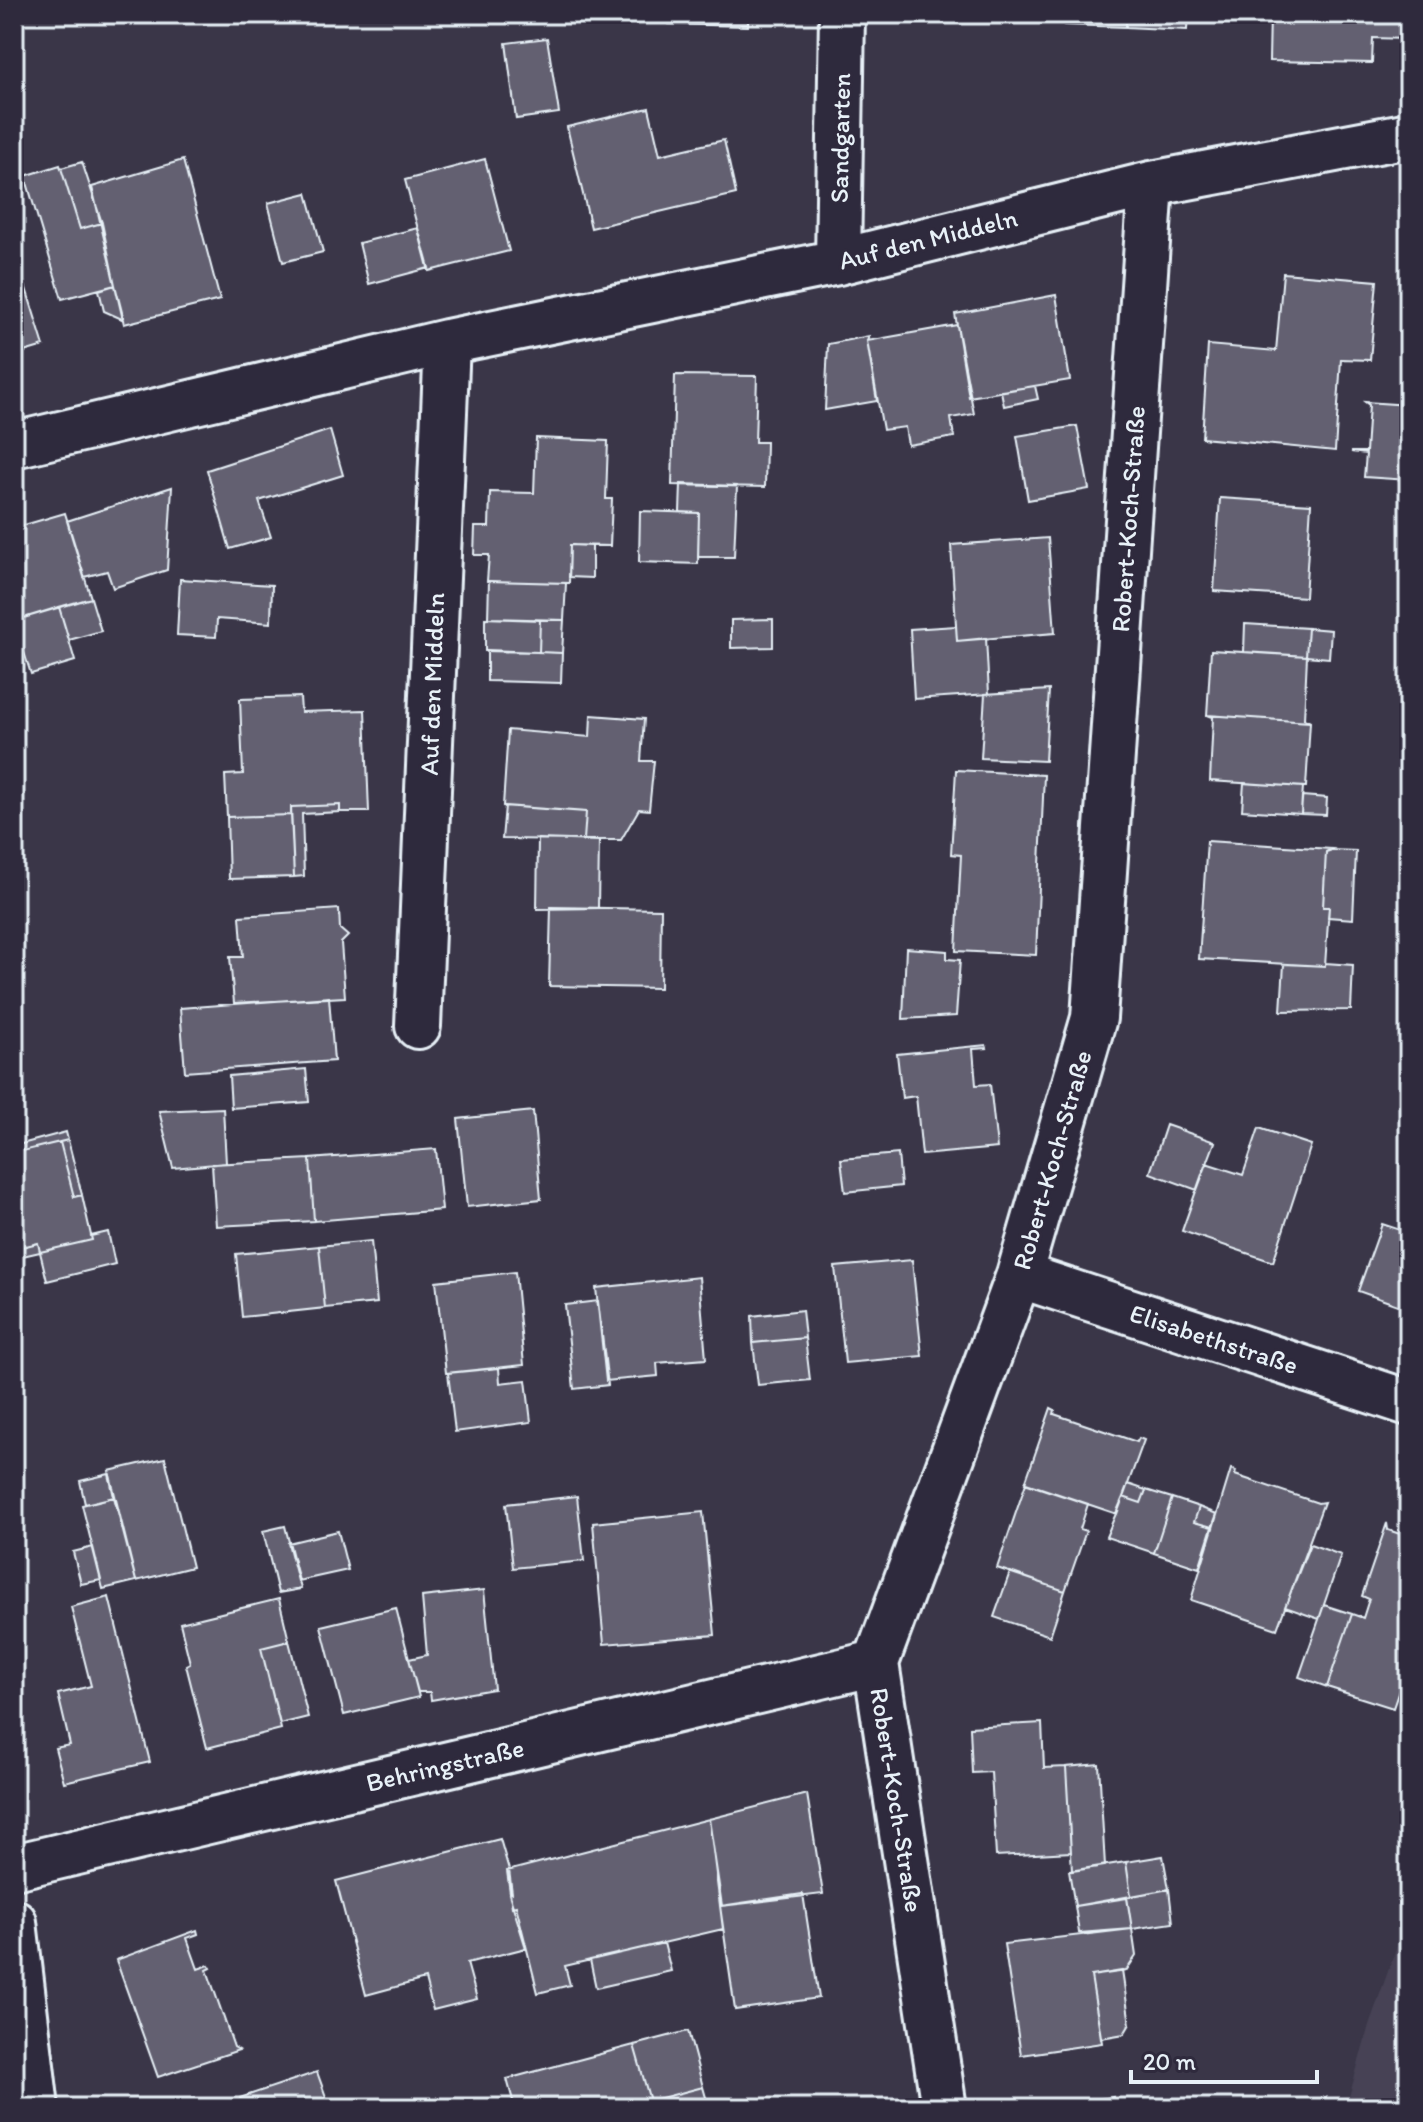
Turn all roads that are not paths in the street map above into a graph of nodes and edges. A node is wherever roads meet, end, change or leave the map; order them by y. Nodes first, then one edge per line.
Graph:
1 (842, 14) edge
2 (1409, 135) edge
3 (1151, 184) junction
4 (838, 262) junction
5 (447, 342) junction
6 (14, 445) edge
7 (418, 1026) dead end
8 (1019, 1275) junction
9 (1409, 1403) edge
10 (876, 1663) junction
11 (14, 1867) edge
12 (14, 1922) edge
13 (36, 2108) edge
14 (944, 2108) edge

1 - 4 street, Sandgarten
2 - 3 street, Auf den Middeln
3 - 4 street, Auf den Middeln
3 - 8 street, Robert-Koch-Straße
4 - 5 street, Auf den Middeln
5 - 6 street, Auf den Middeln
5 - 7 street, Auf den Middeln
8 - 9 street, Elisabethstraße
8 - 10 street, Robert-Koch-Straße
10 - 11 street, Behringstraße
10 - 14 street, Robert-Koch-Straße
12 - 13 street

